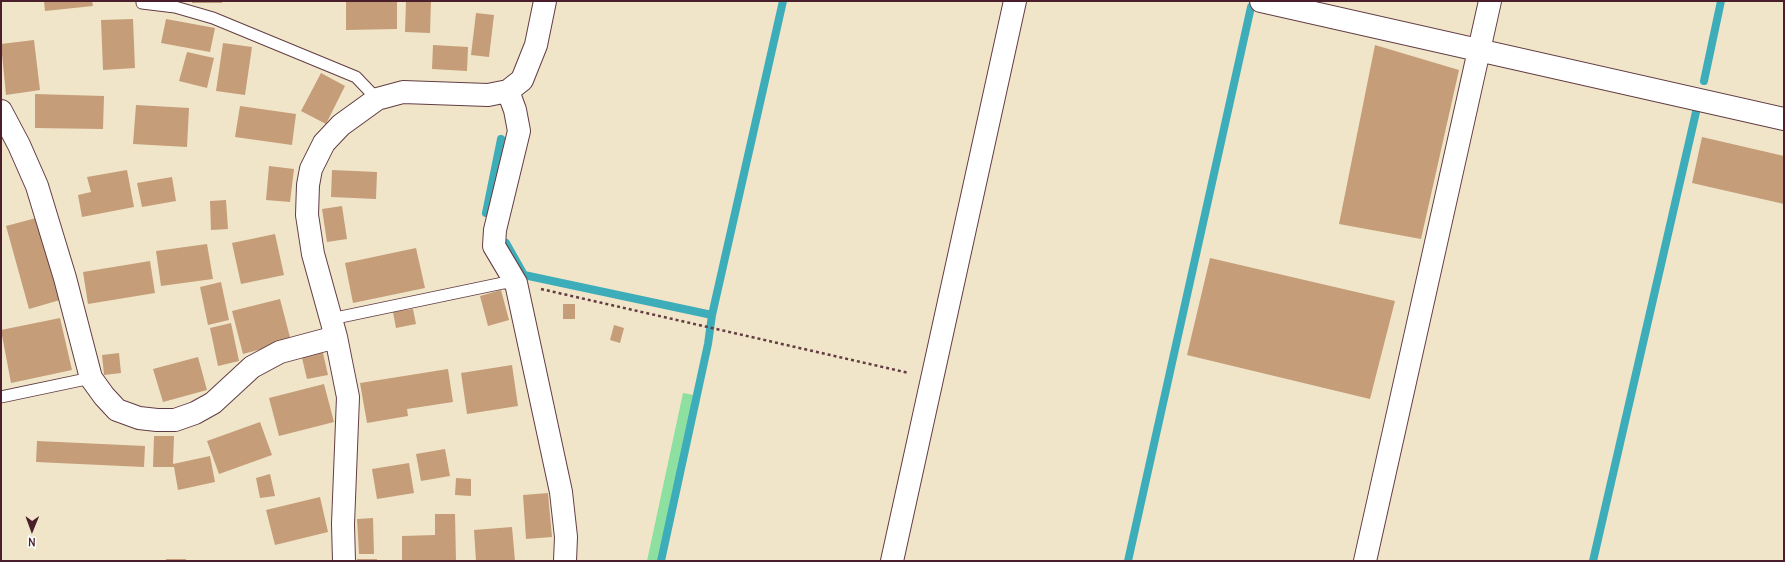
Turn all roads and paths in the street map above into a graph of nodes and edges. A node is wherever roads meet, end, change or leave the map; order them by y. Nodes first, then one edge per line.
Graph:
1 (142, 1) edge
2 (545, 1) edge
3 (1016, 1) edge
4 (1261, 1) edge
5 (1490, 1) edge
6 (1478, 51) junction
7 (508, 91) junction
8 (377, 99) junction
9 (1, 111) edge
10 (1784, 119) edge
11 (516, 283) junction
12 (333, 328) junction
13 (91, 378) junction
14 (933, 378) junction
15 (1, 397) edge
16 (344, 561) edge
17 (565, 561) edge
18 (892, 561) edge
19 (1365, 561) edge

1 - 8 lane
2 - 7 street
3 - 14 street
4 - 6 street
5 - 6 street
6 - 10 street
6 - 19 street
7 - 8 street
7 - 11 street
8 - 12 street
9 - 13 street
11 - 12 lane
11 - 14 path
11 - 17 street
12 - 13 street
12 - 16 street
13 - 15 lane
14 - 18 street

